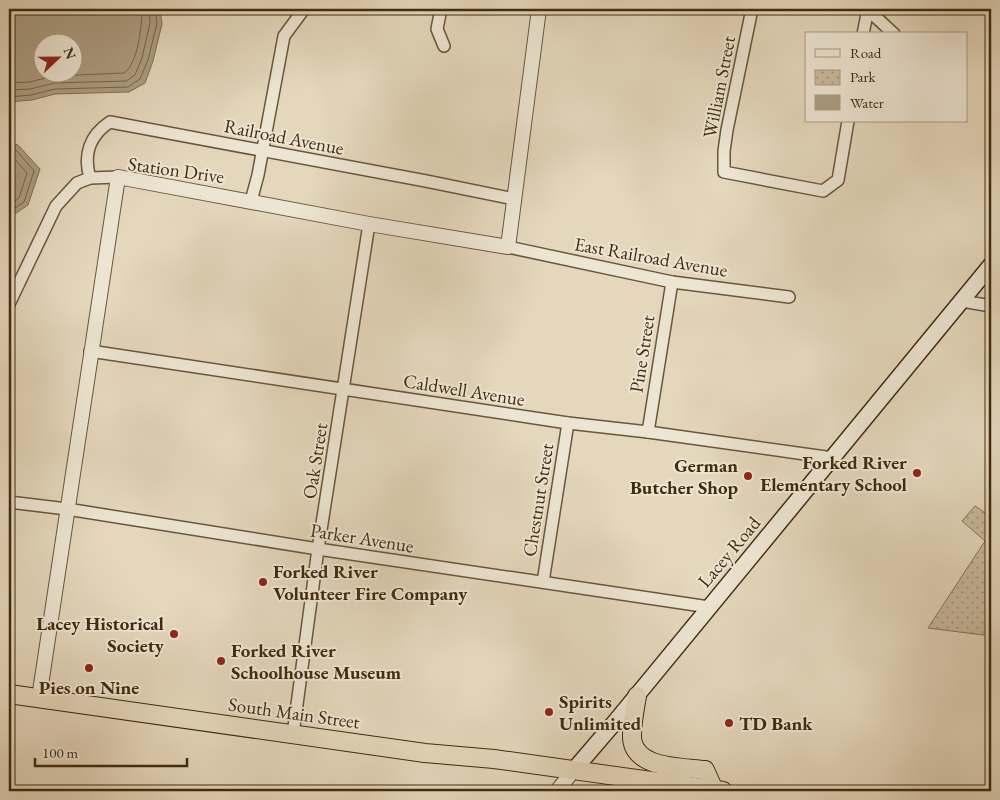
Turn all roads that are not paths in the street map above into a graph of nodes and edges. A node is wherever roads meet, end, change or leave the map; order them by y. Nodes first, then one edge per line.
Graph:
1 (304, 9) edge
2 (441, 9) edge
3 (539, 9) edge
4 (752, 9) edge
5 (868, 9) edge
6 (863, 32) edge
7 (892, 32) edge
8 (444, 46) dead end
9 (848, 122) edge
10 (262, 150) junction
11 (118, 177) junction
12 (90, 178) junction
13 (514, 199) junction
14 (251, 201) junction
15 (369, 224) junction
16 (508, 246) junction
17 (991, 265) edge
18 (672, 282) junction
19 (789, 297) dead end
20 (962, 301) junction
21 (9, 304) edge
22 (991, 306) edge
23 (90, 351) junction
24 (344, 389) junction
25 (568, 423) junction
26 (648, 432) junction
27 (833, 458) junction
28 (9, 502) edge
29 (67, 509) junction
30 (318, 549) junction
31 (543, 582) junction
32 (710, 607) junction
33 (9, 694) edge
34 (637, 696) junction
35 (39, 698) junction
36 (293, 734) junction
37 (573, 771) junction
38 (557, 791) edge
39 (719, 791) edge

1 - 10 street
2 - 8 street
3 - 13 street
4 - 9 street, William Street
5 - 6 street
5 - 7 street
10 - 12 street, Railroad Avenue
10 - 13 street, Railroad Avenue
10 - 14 street
11 - 12 street
11 - 14 street, Station Drive
11 - 23 street, Station Drive
12 - 21 street
13 - 16 street
14 - 15 street, Station Drive
15 - 16 street, Station Drive
15 - 24 street, Oak Street
16 - 18 street, East Railroad Avenue
17 - 20 main road, Lacey Road
18 - 19 street, East Railroad Avenue
18 - 26 street, Pine Street
20 - 22 street
20 - 27 main road, Lacey Road
23 - 24 street, Caldwell Avenue
23 - 29 street, Station Drive
24 - 25 street, Caldwell Avenue
24 - 30 street, Oak Street
25 - 26 street, Caldwell Avenue
25 - 31 street, Chestnut Street
26 - 27 street, Caldwell Avenue
27 - 32 main road, Lacey Road
28 - 29 street, Parker Avenue
29 - 30 street, Parker Avenue
29 - 35 street, Station Drive
30 - 31 street, Parker Avenue
30 - 36 street, Oak Street
31 - 32 street, Parker Avenue
32 - 34 main road, Lacey Road
33 - 35 highway, South Main Street
34 - 37 main road, Lacey Road
34 - 39 highway
35 - 36 highway, South Main Street
36 - 37 highway, South Main Street
37 - 38 street
37 - 39 highway, South Main Street

